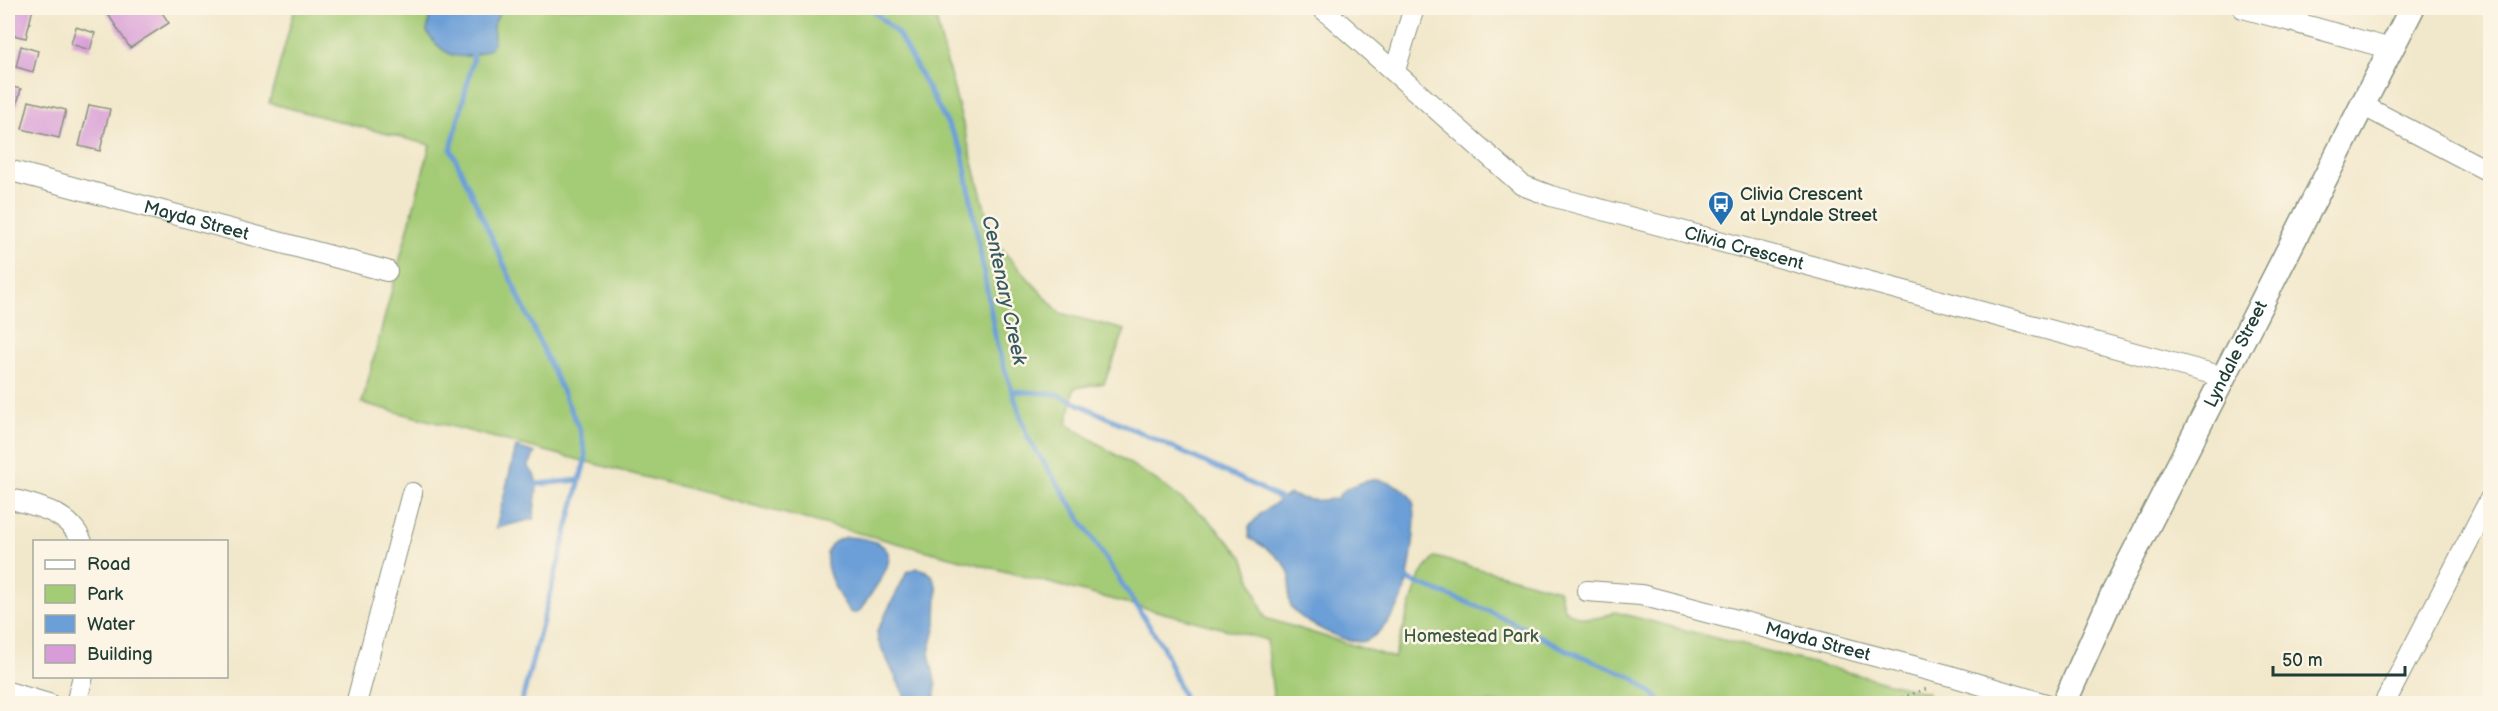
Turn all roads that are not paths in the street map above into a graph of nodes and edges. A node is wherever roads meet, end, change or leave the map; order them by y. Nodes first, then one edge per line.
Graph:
1 (1322, 8) edge
2 (1414, 8) edge
3 (2243, 8) edge
4 (2412, 8) edge
5 (2391, 49) junction
6 (1395, 70) junction
7 (2362, 105) junction
8 (8, 170) edge
9 (2490, 172) edge
10 (387, 271) dead end
11 (2224, 377) junction
12 (412, 493) dead end
13 (8, 498) edge
14 (2490, 498) edge
15 (80, 540) edge
16 (1587, 591) dead end
17 (82, 678) edge
18 (8, 692) edge
19 (49, 704) edge
20 (76, 704) edge
21 (356, 704) edge
22 (2046, 704) edge
23 (2064, 704) edge
24 (2384, 704) edge

1 - 6 street, Clivia Crescent
2 - 6 street
3 - 5 street
4 - 5 street, Lyndale Street
5 - 7 street, Lyndale Street
6 - 11 street, Clivia Crescent
7 - 9 street
7 - 11 street, Lyndale Street
8 - 10 street, Mayda Street
11 - 23 street, Lyndale Street
12 - 21 street
13 - 15 street
14 - 24 street
16 - 22 street, Mayda Street
17 - 20 street
18 - 19 street

